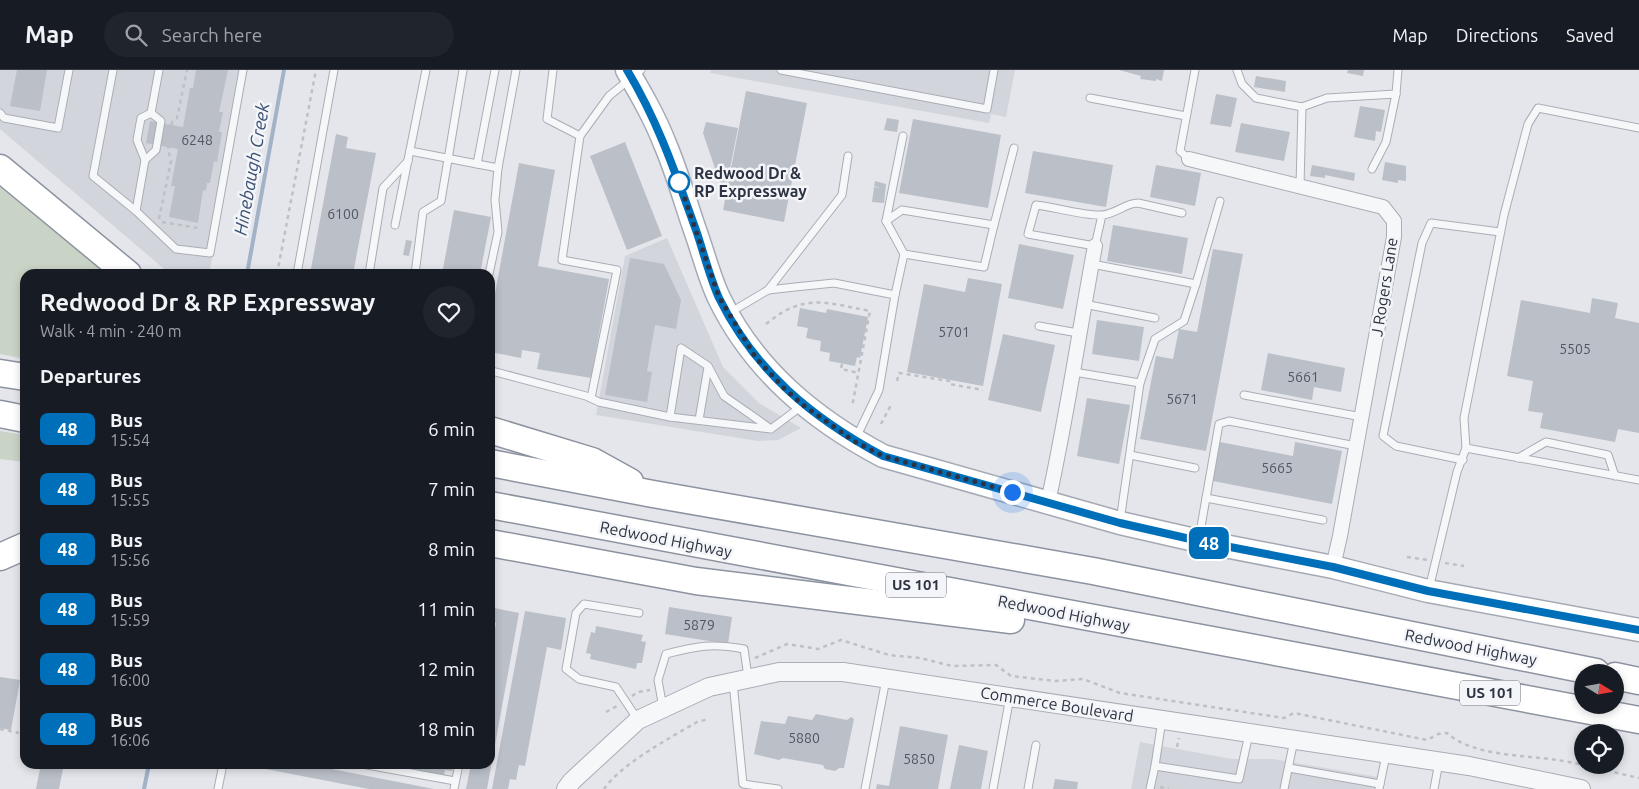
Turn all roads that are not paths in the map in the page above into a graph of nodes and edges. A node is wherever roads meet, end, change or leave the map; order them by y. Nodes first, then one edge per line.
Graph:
1 (68, 70) edge
2 (113, 70) edge
3 (159, 70) edge
4 (243, 70) edge
5 (334, 70) edge
6 (426, 70) edge
7 (463, 70) edge
8 (495, 70) edge
9 (516, 70) edge
10 (553, 70) edge
11 (781, 70) edge
12 (994, 70) edge
13 (1195, 70) edge
14 (1237, 70) edge
15 (1398, 70) edge
16 (633, 73) edge
17 (1396, 94) junction
18 (1090, 98) dead end
19 (1302, 107) junction
20 (0, 113) edge
21 (150, 113) junction
22 (1186, 116) junction
23 (1639, 128) edge
24 (580, 136) junction
25 (903, 136) dead end
26 (1014, 148) dead end
27 (410, 151) junction
28 (848, 156) dead end
29 (447, 158) junction
30 (1189, 159) joint
31 (145, 160) junction
32 (408, 160) junction
33 (478, 164) junction
34 (0, 168) edge
35 (498, 168) junction
36 (1372, 168) dead end
37 (1300, 186) junction
38 (1220, 201) dead end
39 (136, 211) junction
40 (1182, 213) dead end
41 (1102, 215) junction
42 (886, 221) junction
43 (395, 225) dead end
44 (994, 226) junction
45 (1500, 232) junction
46 (1095, 246) junction
47 (904, 254) junction
48 (1092, 264) junction
49 (122, 269) edge
50 (298, 269) edge
51 (369, 269) edge
52 (416, 269) edge
53 (490, 269) edge
54 (1196, 284) junction
55 (768, 290) junction
56 (895, 295) junction
57 (1084, 304) junction
58 (728, 313) junction
59 (1155, 318) dead end
60 (1039, 326) dead end
61 (1078, 333) junction
62 (708, 366) junction
63 (495, 372) edge
64 (1074, 372) junction
65 (0, 373) edge
66 (20, 376) edge
67 (1140, 383) junction
68 (1244, 395) dead end
69 (591, 398) junction
70 (803, 405) junction
71 (0, 414) edge
72 (670, 417) junction
73 (1362, 417) junction
74 (20, 418) edge
75 (699, 420) junction
76 (771, 429) junction
77 (495, 432) edge
78 (854, 441) junction
79 (1356, 446) junction
80 (1466, 448) junction
81 (1130, 455) junction
82 (1518, 458) junction
83 (1463, 460) junction
84 (495, 464) edge
85 (1195, 468) dead end
86 (1615, 476) junction
87 (1639, 480) edge
88 (653, 494) junction
89 (1206, 498) junction
90 (1048, 502) junction
91 (495, 506) edge
92 (1323, 520) dead end
93 (1120, 523) junction
94 (1199, 541) junction
95 (495, 544) edge
96 (20, 548) edge
97 (0, 557) edge
98 (1333, 567) junction
99 (1428, 591) junction
100 (639, 614) dead end
101 (1639, 630) edge
102 (1341, 665) junction
103 (1574, 668) edge
104 (886, 678) junction
105 (1624, 678) edge
106 (740, 679) junction
107 (1639, 681) edge
108 (1010, 697) junction
109 (663, 709) junction
110 (638, 720) junction
111 (1162, 720) junction
112 (1639, 720) edge
113 (1249, 733) junction
114 (1294, 740) junction
115 (1036, 745) dead end
116 (1386, 754) junction
117 (1439, 762) junction
118 (1155, 766) junction
119 (1289, 768) junction
120 (222, 769) edge
121 (389, 769) edge
122 (458, 769) edge
123 (455, 781) junction
124 (1380, 786) edge
125 (1554, 786) edge
126 (743, 787) edge
127 (218, 789) edge
128 (454, 789) edge
129 (566, 789) edge
130 (778, 789) edge
131 (865, 789) edge
132 (993, 789) edge
133 (1028, 789) edge
134 (1150, 789) edge
135 (1284, 789) edge
136 (1434, 789) edge
137 (1581, 789) edge

1 - 20 lane
2 - 39 lane
3 - 21 lane
4 - 39 lane
5 - 50 lane
6 - 27 lane
7 - 29 lane
8 - 33 lane
9 - 35 lane
10 - 24 lane
11 - 12 lane
13 - 22 lane
14 - 19 lane
15 - 17 lane
16 - 24 lane
16 - 58 main road
17 - 19 lane
17 - 36 lane
18 - 22 lane
19 - 37 lane
21 - 31 lane
21 - 31 lane
22 - 30 lane
23 - 45 lane
24 - 69 lane
25 - 42 lane
26 - 44 lane
27 - 29 lane
27 - 32 lane
28 - 55 lane
29 - 33 lane
29 - 52 lane
30 - 37 street, J Rogers Lane
31 - 39 lane
32 - 43 lane
32 - 51 lane
33 - 35 lane
34 - 49 highway
35 - 53 lane
37 - 73 street, J Rogers Lane
38 - 54 lane
40 - 41 lane
41 - 46 lane
41 - 46 lane
42 - 44 lane
42 - 47 lane
44 - 47 lane
45 - 80 lane
45 - 83 lane
46 - 48 street
47 - 56 lane
48 - 54 lane
48 - 57 street
54 - 67 lane
55 - 56 lane
55 - 58 lane
56 - 78 lane
57 - 59 lane
57 - 61 street
58 - 70 main road
60 - 61 lane
61 - 64 street
62 - 72 lane
62 - 75 lane
62 - 76 lane
63 - 69 lane
64 - 67 lane
64 - 90 street
65 - 66 highway
67 - 81 lane
68 - 73 lane
69 - 72 lane
70 - 76 lane
70 - 78 main road
71 - 74 highway
72 - 75 lane
73 - 79 street, J Rogers Lane
75 - 76 lane
77 - 88 highway
78 - 90 main road
79 - 89 lane
79 - 98 street, J Rogers Lane
80 - 82 lane
80 - 83 lane
81 - 85 lane
81 - 93 lane
82 - 86 lane
82 - 86 lane
83 - 99 lane
84 - 88 highway, Redwood Highway / US 101
86 - 87 lane
88 - 103 highway, Redwood Highway / US 101
89 - 92 lane
89 - 94 lane
90 - 93 main road
91 - 102 highway, Redwood Highway / US 101
93 - 94 main road
94 - 98 main road
95 - 102 highway
96 - 97 highway
98 - 99 main road
99 - 101 main road
100 - 110 lane
102 - 112 highway, Redwood Highway / US 101
104 - 106 street, Commerce Boulevard
104 - 108 street, Commerce Boulevard
104 - 131 lane
105 - 107 highway
106 - 109 street, Commerce Boulevard
106 - 109 lane
106 - 126 lane
108 - 111 street, Commerce Boulevard
108 - 132 lane
109 - 110 street, Commerce Boulevard
110 - 129 street, Commerce Boulevard
111 - 113 street, Commerce Boulevard
111 - 118 lane
113 - 114 street, Commerce Boulevard
113 - 118 lane
114 - 116 street, Commerce Boulevard
114 - 119 lane
115 - 133 lane
116 - 117 street, Commerce Boulevard
116 - 124 lane
117 - 125 street, Commerce Boulevard
117 - 136 lane
118 - 134 lane
119 - 124 lane
119 - 135 lane
120 - 127 lane
121 - 123 lane
122 - 123 lane
123 - 128 lane
125 - 137 street, Commerce Boulevard
126 - 130 lane

